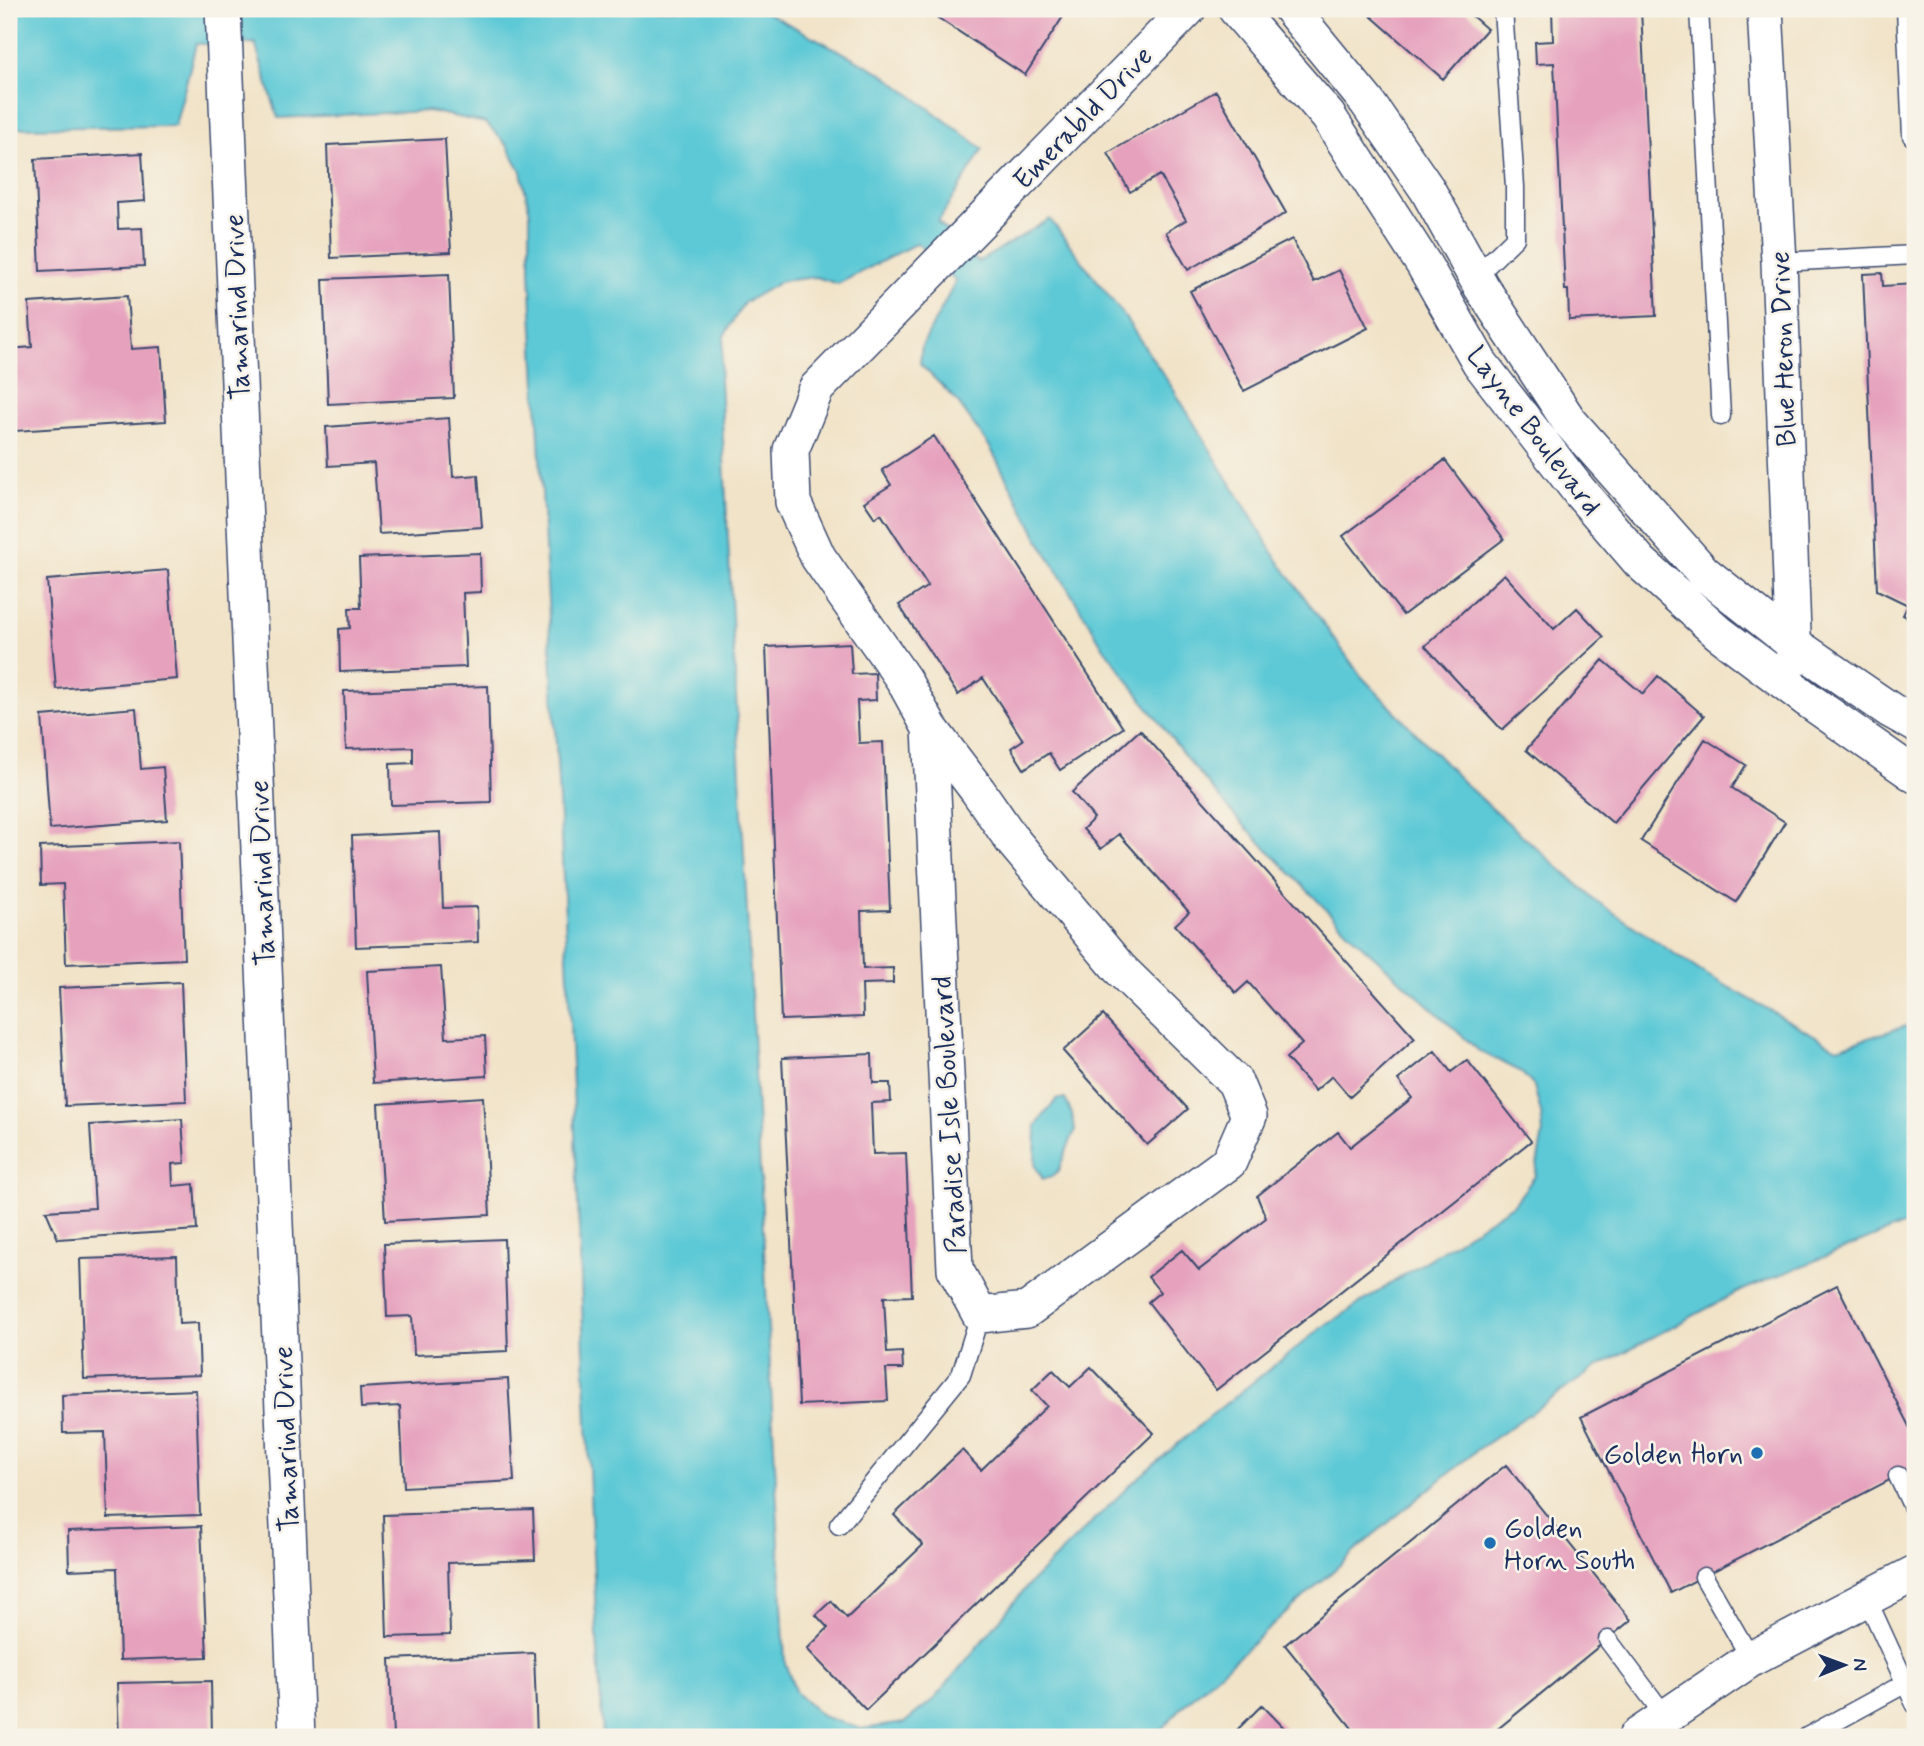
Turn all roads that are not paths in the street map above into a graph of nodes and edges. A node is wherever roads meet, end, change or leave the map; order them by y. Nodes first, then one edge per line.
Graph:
1 (223, 9) edge
2 (1188, 9) edge
3 (1236, 9) edge
4 (1290, 9) edge
5 (1503, 9) edge
6 (1699, 9) edge
7 (1765, 9) edge
8 (1906, 9) edge
9 (1915, 136) edge
10 (976, 226) joint
11 (1915, 255) edge
12 (1779, 261) junction
13 (1476, 276) junction
14 (1721, 416) dead end
15 (1795, 645) junction
16 (1793, 689) junction
17 (1915, 724) edge
18 (930, 728) junction
19 (1915, 775) edge
20 (980, 1315) junction
21 (1898, 1476) dead end
22 (1915, 1512) edge
23 (839, 1525) dead end
24 (1915, 1573) edge
25 (1704, 1577) dead end
26 (1866, 1597) junction
27 (1608, 1640) dead end
28 (1751, 1659) junction
29 (1906, 1683) junction
30 (1915, 1704) edge
31 (1665, 1716) junction
32 (297, 1737) edge
33 (1636, 1737) edge
34 (1807, 1737) edge

1 - 32 street, Tamarind Drive
2 - 10 street, Emerabld Drive
3 - 16 street, Layne Boulevard
4 - 13 street, Layne Boulevard
5 - 13 lane
6 - 14 lane
7 - 12 street, Blue Heron Drive
8 - 9 lane
10 - 18 street, Paradise Isle Boulevard
11 - 12 lane
12 - 15 street, Blue Heron Drive
13 - 15 street, Layne Boulevard
15 - 16 street, Blue Heron Drive
15 - 17 street, Layne Boulevard
16 - 19 street, Layne Boulevard
18 - 20 street, Paradise Isle Boulevard
18 - 20 street, Paradise Isle Boulevard
20 - 23 lane
21 - 22 lane
24 - 26 street
25 - 28 lane
26 - 28 street
26 - 29 lane
27 - 31 lane
28 - 31 street
29 - 30 lane
29 - 34 lane
31 - 33 street

